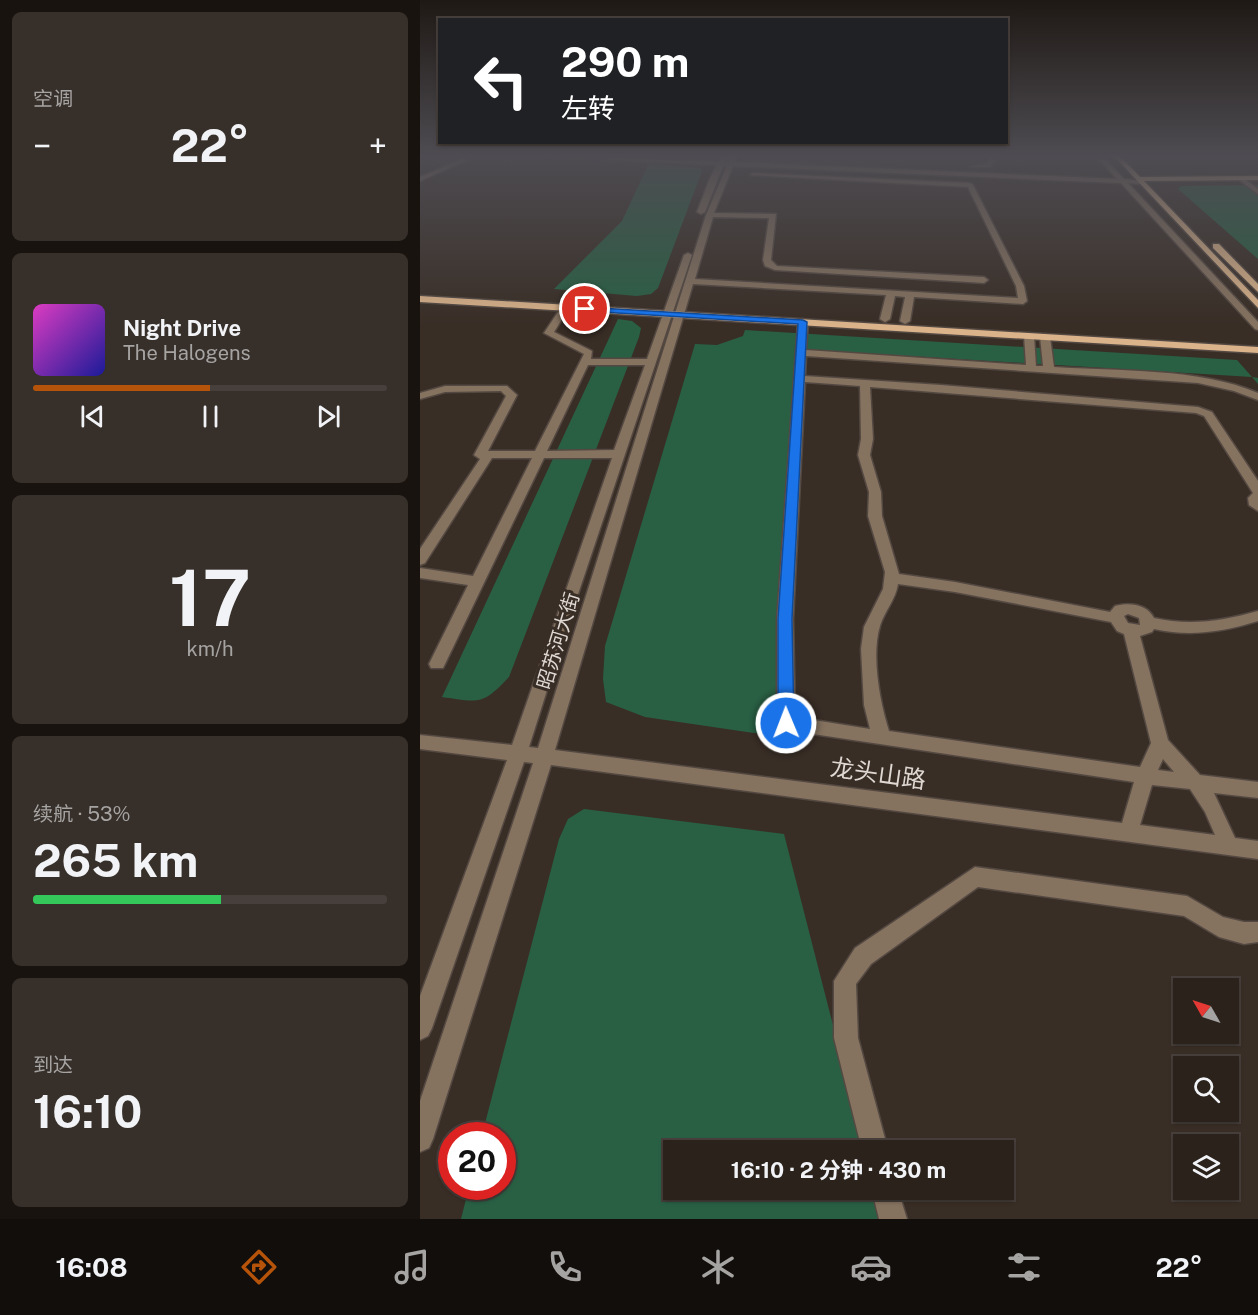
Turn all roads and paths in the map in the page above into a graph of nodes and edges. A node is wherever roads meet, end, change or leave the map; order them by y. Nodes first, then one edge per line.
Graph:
1 (703, 212) edge
2 (711, 212) edge
3 (985, 212) edge
4 (1151, 212) edge
5 (1168, 212) edge
6 (1182, 212) edge
7 (710, 215) junction
8 (1201, 231) dead end
9 (1209, 239) dead end
10 (905, 276) junction
11 (984, 280) dead end
12 (690, 281) junction
13 (1258, 289) edge
14 (420, 291) edge
15 (891, 293) junction
16 (906, 294) junction
17 (420, 299) edge
18 (1258, 306) edge
19 (565, 308) junction
20 (675, 311) junction
21 (885, 320) junction
22 (905, 321) junction
23 (803, 322) junction
24 (1258, 327) edge
25 (1029, 336) junction
26 (1046, 337) junction
27 (1258, 341) edge
28 (1258, 350) edge
29 (801, 353) junction
30 (585, 362) junction
31 (651, 362) junction
32 (1031, 369) junction
33 (1049, 370) junction
34 (800, 379) junction
35 (865, 383) junction
36 (420, 396) edge
37 (1258, 397) edge
38 (540, 454) junction
39 (619, 454) junction
40 (488, 455) junction
41 (1258, 491) edge
42 (1258, 496) edge
43 (1258, 507) edge
44 (420, 560) edge
45 (420, 573) edge
46 (891, 578) junction
47 (478, 582) junction
48 (1258, 616) edge
49 (1116, 618) junction
50 (1148, 622) junction
51 (1131, 631) junction
52 (437, 664) dead end
53 (882, 738) junction
54 (420, 742) edge
55 (1160, 742) junction
56 (518, 753) junction
57 (544, 757) junction
58 (1145, 776) junction
59 (1194, 782) junction
60 (1258, 790) edge
61 (1129, 833) junction
62 (1229, 846) junction
63 (1258, 850) edge
64 (1257, 932) edge
65 (420, 1028) edge
66 (420, 1139) edge
67 (872, 1140) edge
68 (888, 1200) edge
69 (893, 1219) edge

1 - 20 street, 昭苏河大街
2 - 7 street, 昭苏河大街
3 - 16 street
4 - 24 street
5 - 18 main road
6 - 8 main road
7 - 10 street
7 - 12 street, 昭苏河大街
9 - 13 main road
10 - 11 street
10 - 16 street
12 - 15 street
12 - 20 street, 昭苏河大街
14 - 20 main road
15 - 16 street
15 - 21 street
16 - 22 street
17 - 19 main road
19 - 20 main road
19 - 30 street
20 - 21 main road
20 - 23 main road
20 - 31 street, 昭苏河大街
20 - 57 street, 昭苏河大街
21 - 22 main road
22 - 27 main road
23 - 25 main road
23 - 29 street
25 - 26 main road
25 - 32 street
26 - 28 main road
26 - 33 street
29 - 32 street
29 - 34 street
30 - 31 street
30 - 38 street
31 - 39 street, 昭苏河大街
32 - 33 street
33 - 37 street
34 - 35 street
34 - 53 street
35 - 41 street
35 - 46 street
36 - 40 street
38 - 39 street
38 - 40 street
38 - 47 street
39 - 56 street, 昭苏河大街
40 - 44 street
42 - 43 street
45 - 47 street
46 - 49 street
46 - 53 street
47 - 52 street
48 - 50 street
49 - 50 street
49 - 51 street
50 - 51 street
51 - 55 street
53 - 58 street
54 - 56 street, 龙头山路
55 - 58 street
55 - 59 street
56 - 57 street, 龙头山路
56 - 65 street, 昭苏河大街
57 - 61 street, 龙头山路
57 - 66 street, 昭苏河大街
58 - 59 street
58 - 61 street
59 - 60 street
59 - 62 street
61 - 62 street, 龙头山路
62 - 63 street, 龙头山路
64 - 67 street
68 - 69 street

